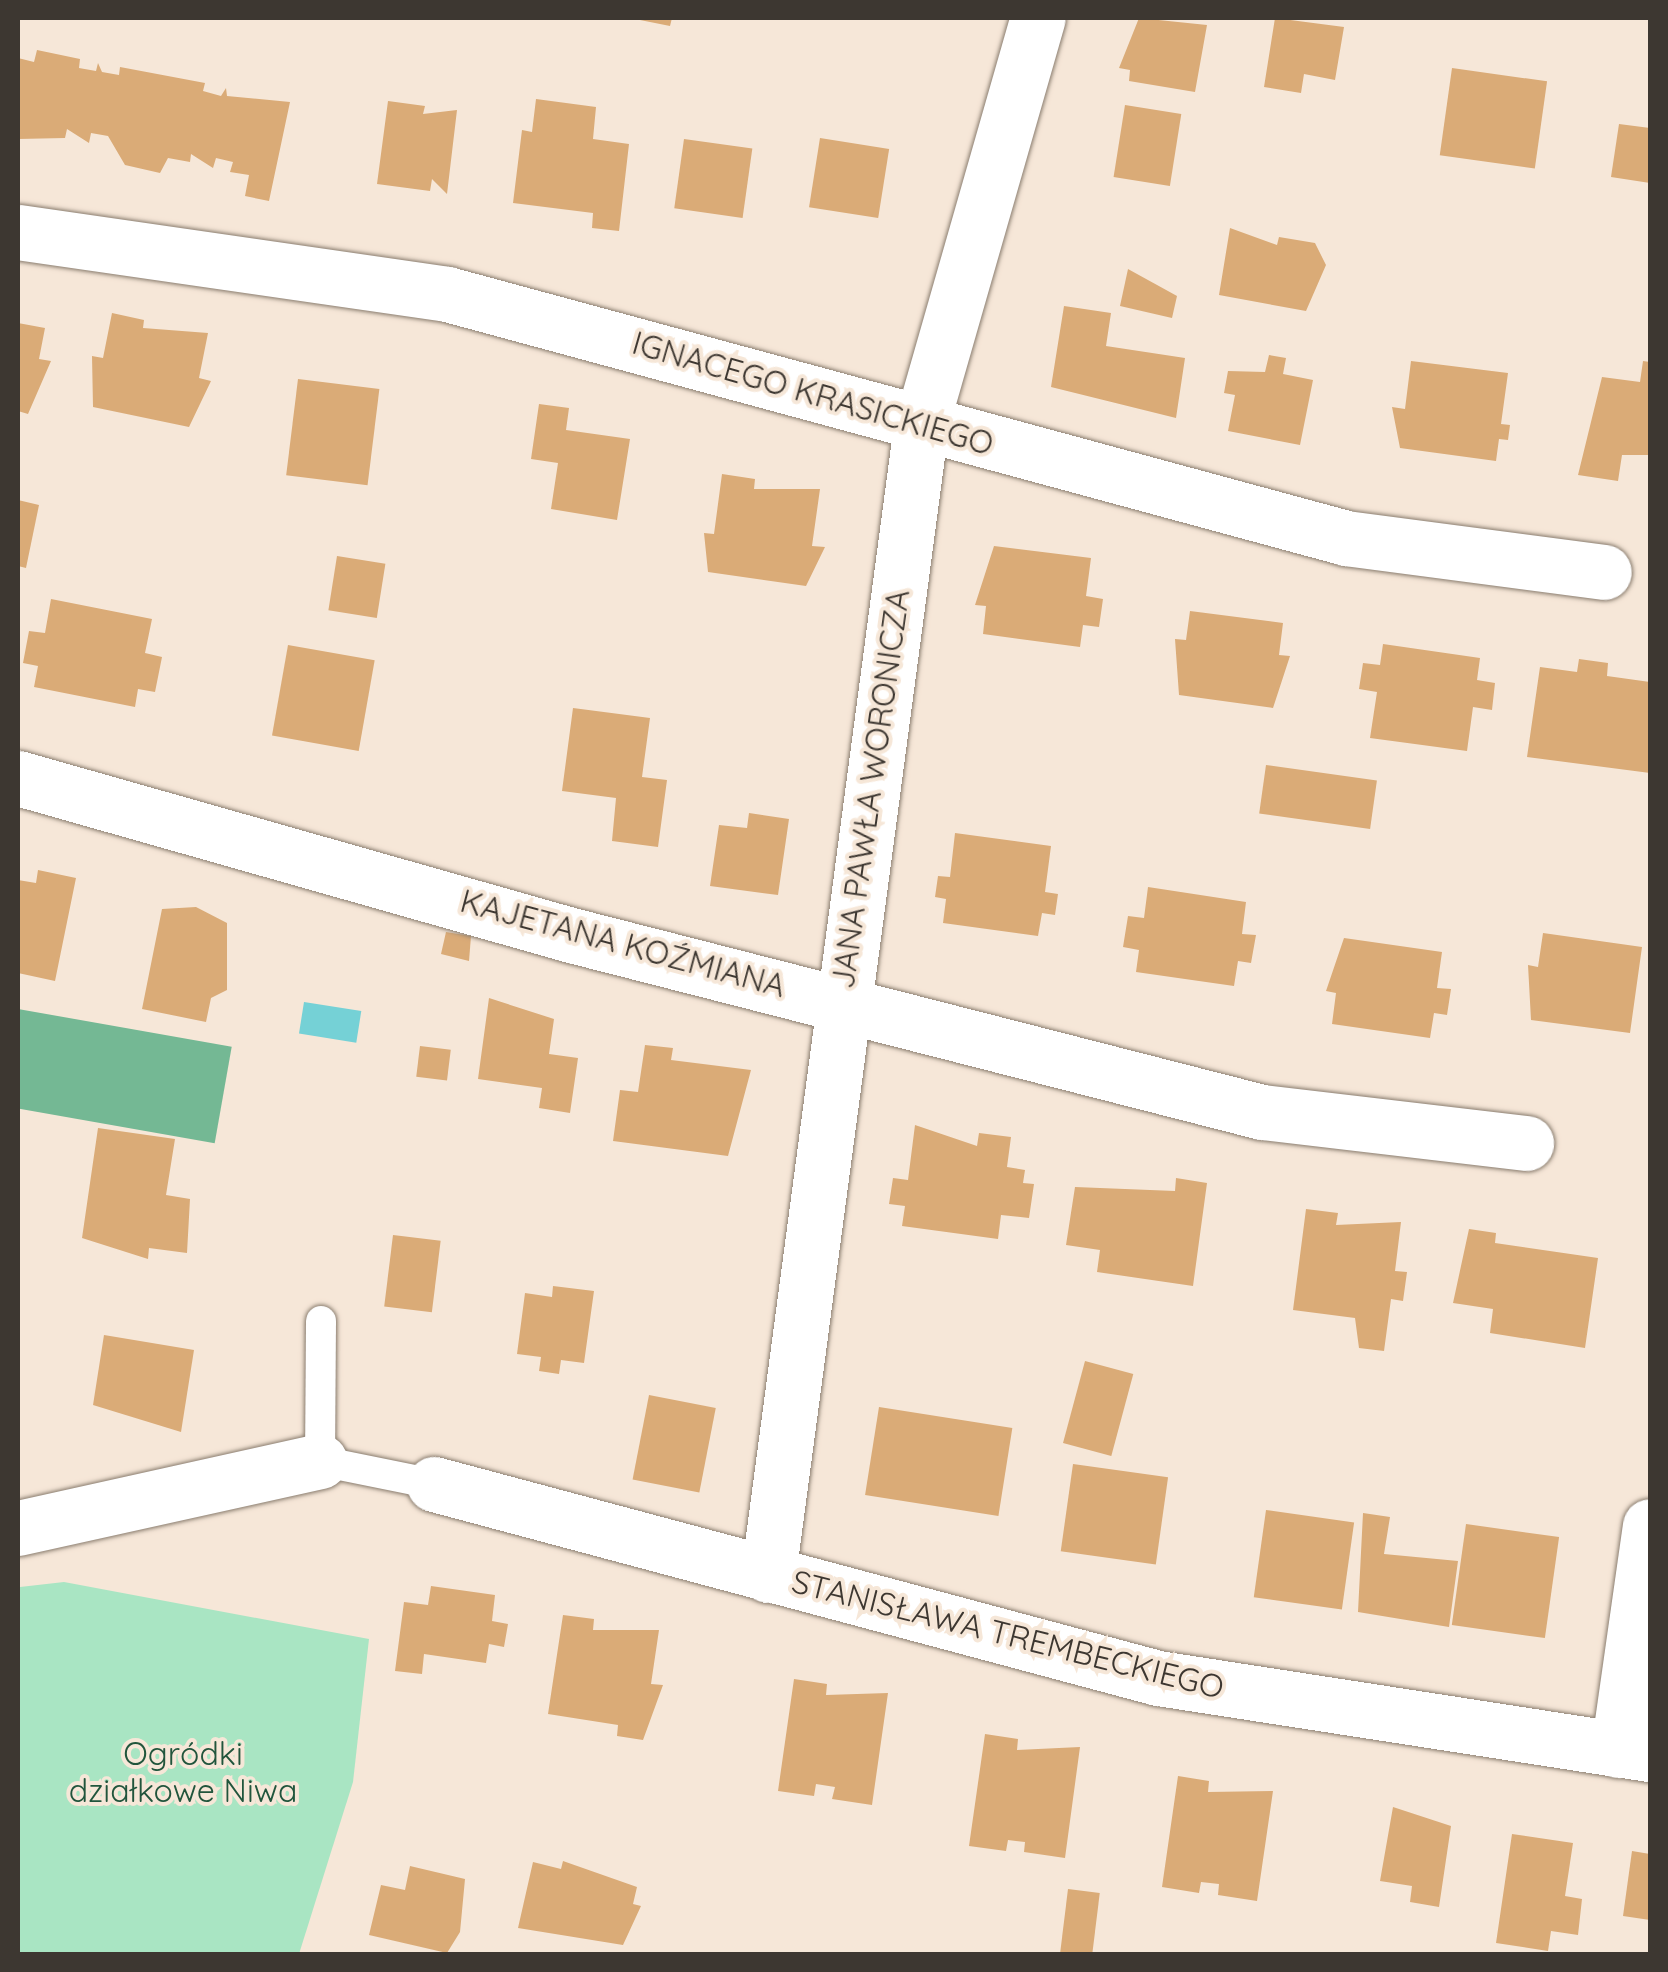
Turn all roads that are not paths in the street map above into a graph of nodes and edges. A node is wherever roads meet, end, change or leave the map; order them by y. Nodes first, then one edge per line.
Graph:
1 (1038, 18) edge
2 (18, 232) edge
3 (920, 425) junction
4 (1604, 572) dead end
5 (18, 778) edge
6 (840, 1000) junction
7 (1526, 1143) dead end
8 (321, 1321) dead end
9 (320, 1461) junction
10 (434, 1484) joint
11 (1650, 1526) edge
12 (18, 1528) edge
13 (768, 1574) junction
14 (1634, 1752) edge

1 - 3 street, JANA PAWŁA WORONICZA
2 - 3 street, IGNACEGO KRASICKIEGO
3 - 4 street, IGNACEGO KRASICKIEGO
3 - 6 street, JANA PAWŁA WORONICZA
5 - 6 street, KAJETANA KOŹMIANA
6 - 7 street, KAJETANA KOŹMIANA
6 - 13 street, JANA PAWŁA WORONICZA
8 - 9 lane
9 - 10 lane
9 - 12 street
10 - 13 street, STANISŁAWA TREMBECKIEGO
11 - 14 street
13 - 14 street, STANISŁAWA TREMBECKIEGO

